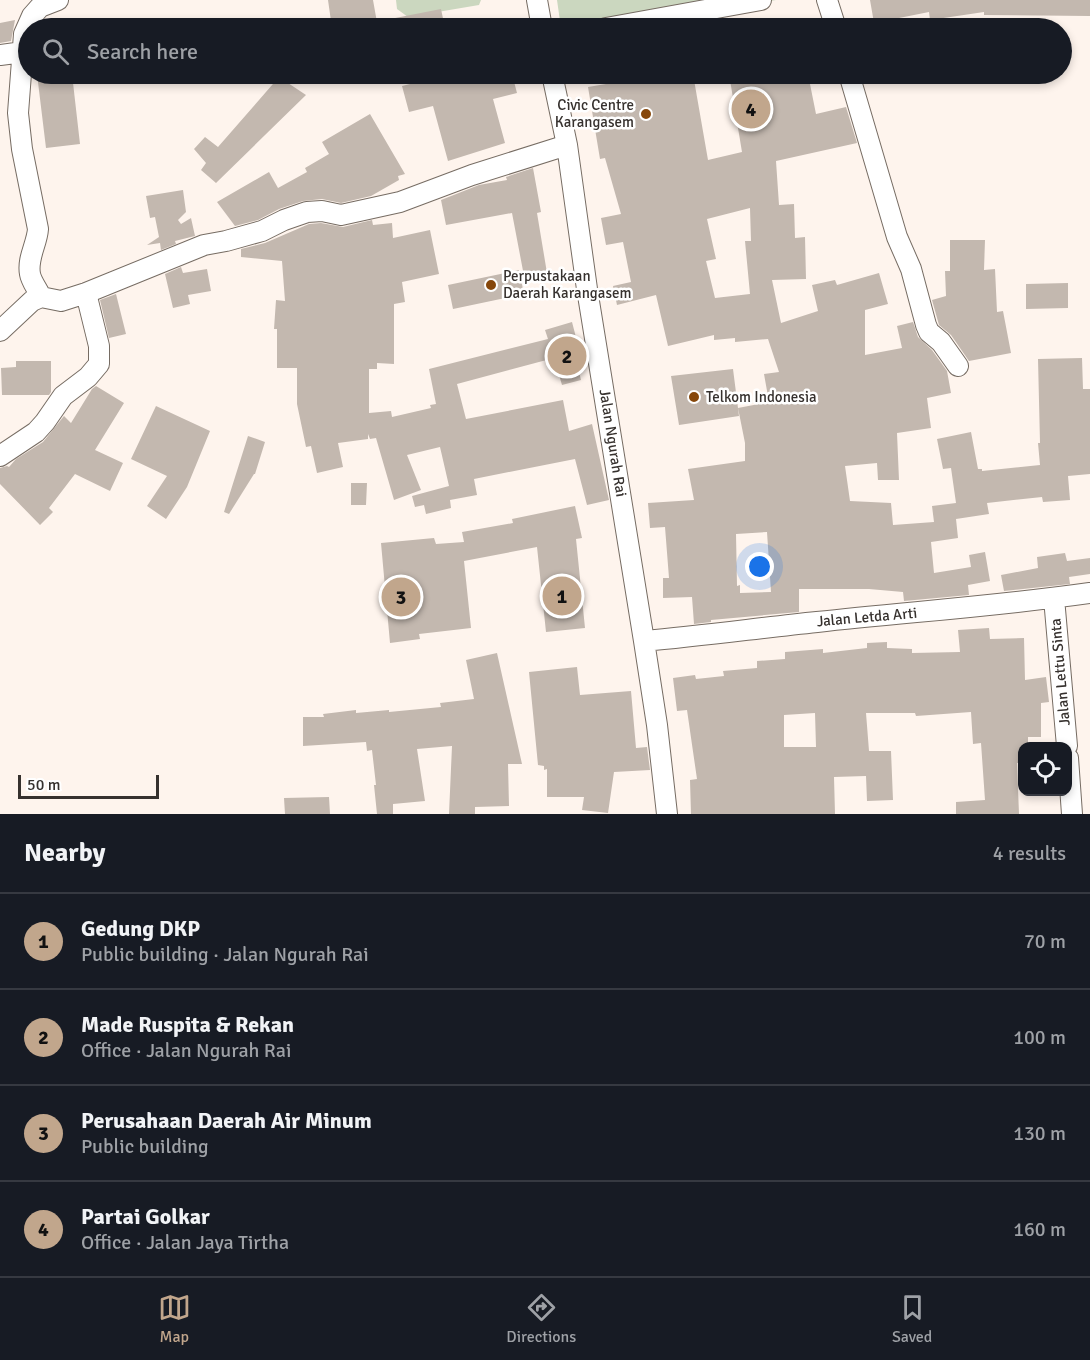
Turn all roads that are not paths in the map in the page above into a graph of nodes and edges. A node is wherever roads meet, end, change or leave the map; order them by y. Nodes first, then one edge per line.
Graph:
1 (537, 0) edge
2 (761, 0) edge
3 (827, 0) edge
4 (45, 2) edge
5 (31, 18) edge
6 (540, 18) edge
7 (661, 18) edge
8 (833, 18) edge
9 (18, 53) edge
10 (0, 55) edge
11 (20, 84) edge
12 (554, 84) edge
13 (852, 84) edge
14 (567, 145) junction
15 (86, 293) junction
16 (41, 297) junction
17 (0, 331) edge
18 (958, 366) dead end
19 (0, 456) edge
20 (1090, 593) edge
21 (1054, 598) junction
22 (644, 641) junction
23 (1066, 742) edge
24 (1071, 796) edge
25 (667, 814) edge
26 (1072, 814) edge

1 - 6 street
2 - 7 street
3 - 8 street
4 - 5 street
9 - 10 street
11 - 16 street
12 - 14 street, Jalan Ngurah Rai
13 - 18 street
14 - 15 street
14 - 22 street, Jalan Ngurah Rai
15 - 16 street
15 - 19 street
16 - 17 street
20 - 21 street, Jalan Letda Arti
21 - 22 street, Jalan Letda Arti
21 - 23 street, Jalan Lettu Sinta
22 - 25 street, Jalan Ngurah Rai
24 - 26 street

